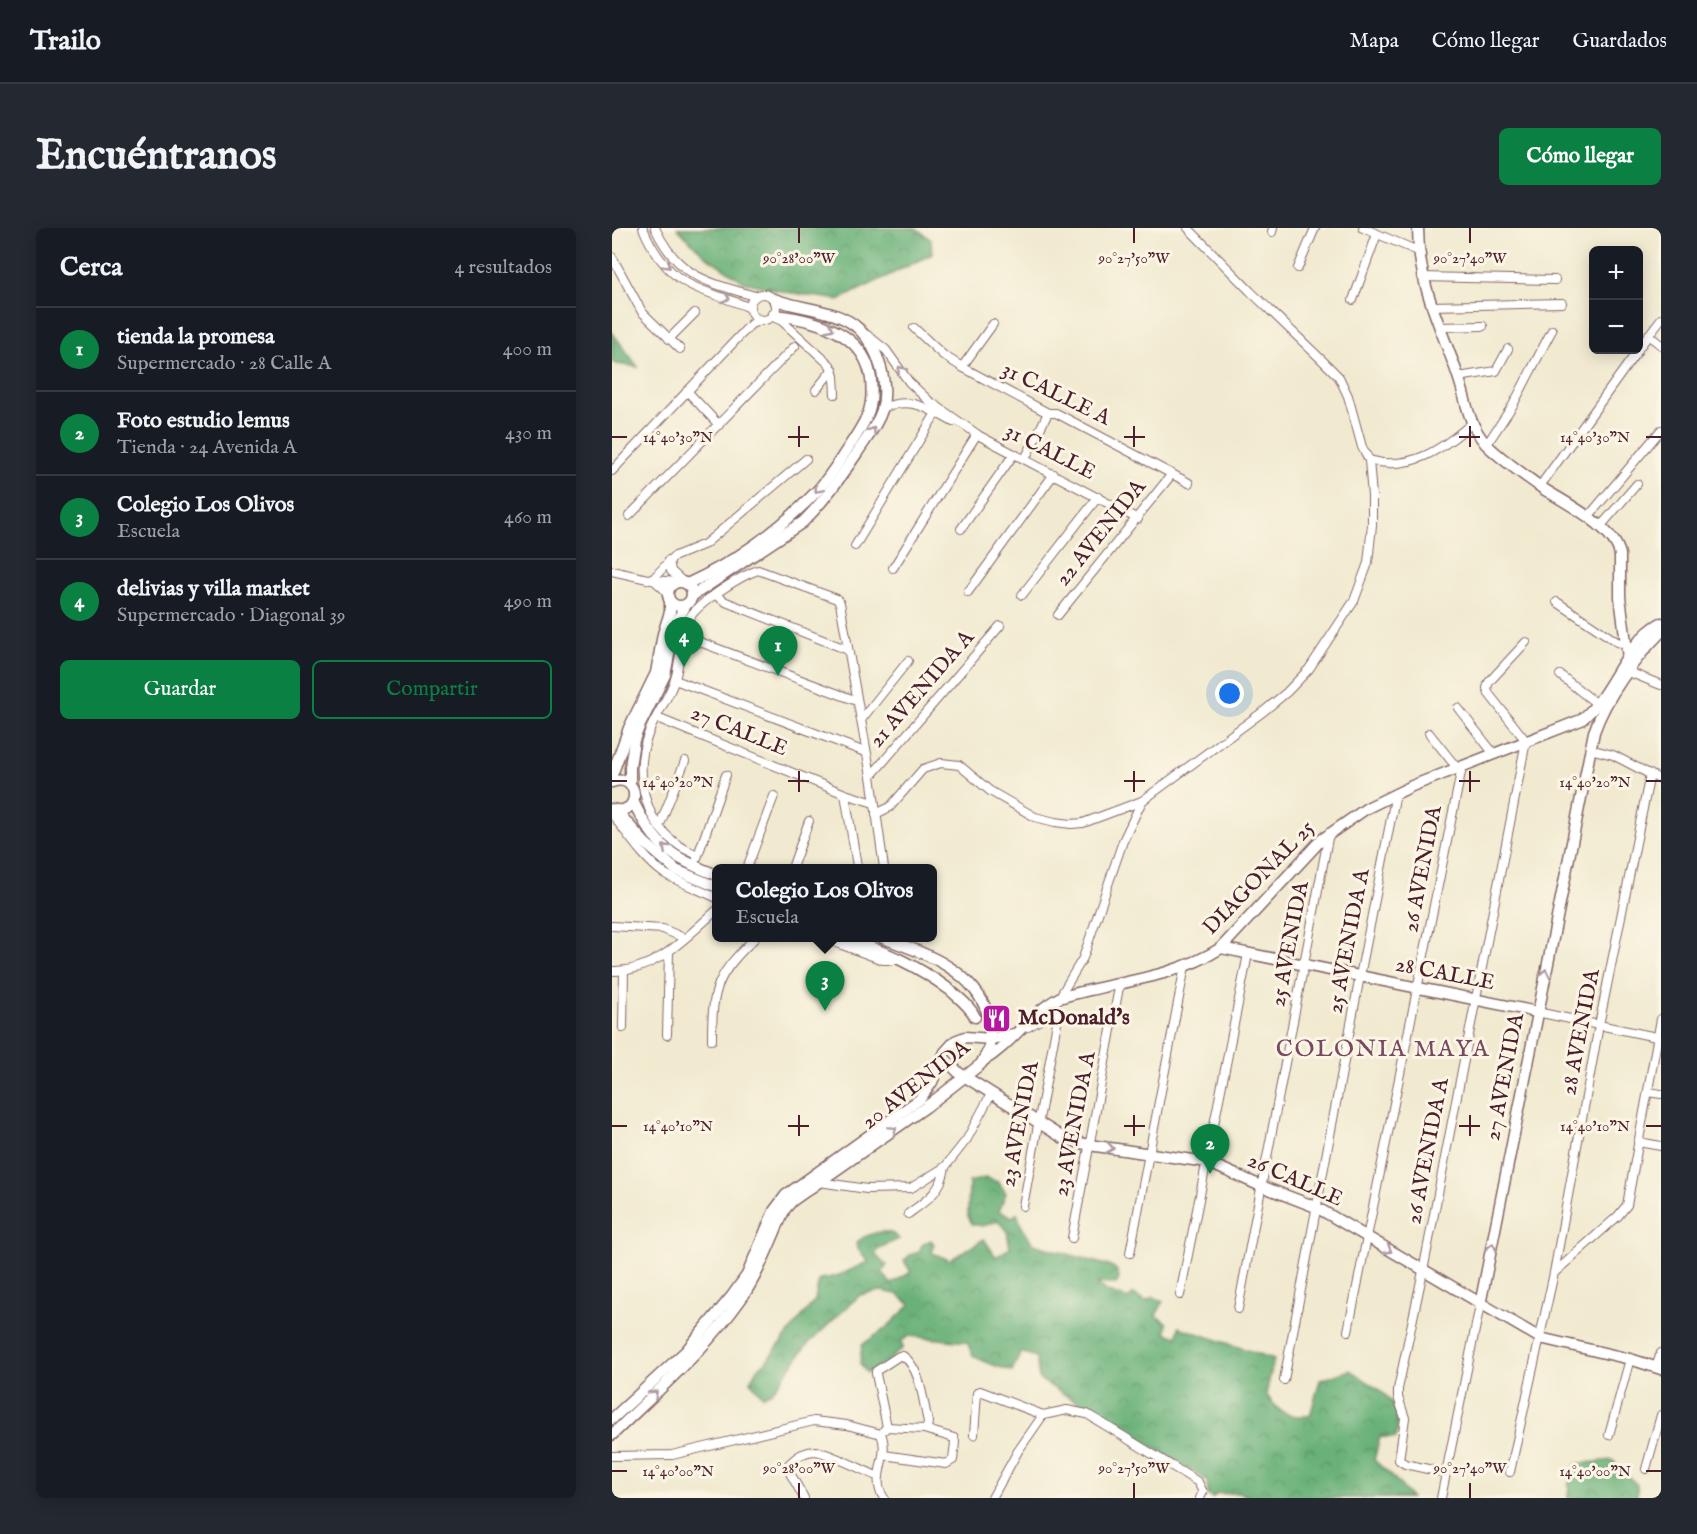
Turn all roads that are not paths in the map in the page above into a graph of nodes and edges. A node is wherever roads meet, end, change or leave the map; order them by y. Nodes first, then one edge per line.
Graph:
1 (643, 228) edge
2 (655, 228) edge
3 (1188, 228) edge
4 (1315, 228) edge
5 (1363, 228) edge
6 (1418, 228) edge
7 (1377, 234) junction
8 (1418, 251) junction
9 (612, 257) edge
10 (1298, 268) dead end
11 (1422, 277) junction
12 (1555, 279) dead end
13 (755, 296) junction
14 (774, 299) junction
15 (1353, 300) dead end
16 (1562, 303) dead end
17 (1431, 306) junction
18 (695, 313) dead end
19 (751, 316) junction
20 (772, 316) junction
21 (1661, 319) edge
22 (993, 324) dead end
23 (1483, 326) dead end
24 (1438, 327) junction
25 (859, 328) junction
26 (914, 328) dead end
27 (1552, 330) dead end
28 (1648, 335) junction
29 (669, 339) junction
30 (1643, 342) edge
31 (1661, 345) edge
32 (795, 346) dead end
33 (680, 350) dead end
34 (1508, 350) dead end
35 (1634, 354) edge
36 (962, 367) junction
37 (833, 369) junction
38 (1458, 377) junction
39 (816, 390) dead end
40 (687, 391) junction
41 (835, 394) dead end
42 (882, 408) junction
43 (936, 413) junction
44 (1048, 414) junction
45 (719, 424) junction
46 (1471, 424) junction
47 (1661, 430) edge
48 (977, 434) junction
49 (1487, 444) junction
50 (1014, 454) junction
51 (806, 459) dead end
52 (1025, 459) junction
53 (1369, 460) junction
54 (612, 471) edge
55 (1054, 474) junction
56 (1172, 474) junction
57 (1189, 483) dead end
58 (1637, 484) dead end
59 (1540, 486) junction
60 (1098, 497) junction
61 (629, 516) dead end
62 (1588, 517) junction
63 (1138, 519) junction
64 (1600, 527) junction
65 (961, 529) dead end
66 (855, 546) dead end
67 (669, 560) junction
68 (893, 568) dead end
69 (612, 571) edge
70 (652, 580) junction
71 (683, 583) junction
72 (968, 592) dead end
73 (715, 595) junction
74 (1022, 595) dead end
75 (669, 598) junction
76 (689, 600) junction
77 (1557, 602) dead end
78 (1058, 615) dead end
79 (1661, 623) edge
80 (1000, 626) dead end
81 (1661, 632) edge
82 (684, 636) junction
83 (1526, 642) dead end
84 (1626, 644) junction
85 (848, 650) junction
86 (1628, 657) junction
87 (908, 661) dead end
88 (1629, 672) junction
89 (1560, 675) dead end
90 (675, 680) junction
91 (1661, 686) edge
92 (857, 700) junction
93 (1597, 704) junction
94 (1458, 708) dead end
95 (1586, 716) junction
96 (657, 718) junction
97 (861, 720) junction
98 (1596, 724) junction
99 (1429, 733) dead end
100 (1526, 741) junction
101 (1590, 749) junction
102 (865, 752) junction
103 (1494, 754) junction
104 (685, 761) dead end
105 (1459, 767) junction
106 (1650, 774) junction
107 (612, 775) edge
108 (726, 775) dead end
109 (871, 776) junction
110 (1661, 780) edge
111 (630, 785) junction
112 (1396, 793) junction
113 (845, 794) junction
114 (774, 796) dead end
115 (633, 801) junction
116 (1142, 801) junction
117 (874, 803) junction
118 (614, 809) edge
119 (876, 814) junction
120 (809, 821) dead end
121 (659, 827) junction
122 (1329, 833) junction
123 (697, 855) junction
124 (748, 864) edge
125 (793, 864) edge
126 (856, 864) edge
127 (883, 864) edge
128 (698, 868) junction
129 (712, 873) edge
130 (712, 886) edge
131 (712, 896) edge
132 (712, 914) edge
133 (612, 926) edge
134 (684, 938) junction
135 (751, 942) edge
136 (834, 942) edge
137 (857, 942) edge
138 (899, 942) edge
139 (1221, 948) junction
140 (669, 952) junction
141 (1248, 954) junction
142 (903, 959) junction
143 (1304, 965) junction
144 (1185, 966) junction
145 (949, 967) junction
146 (612, 971) edge
147 (624, 972) junction
148 (1360, 976) junction
149 (939, 982) junction
150 (1120, 982) junction
151 (970, 984) junction
152 (1418, 988) junction
153 (957, 996) junction
154 (1059, 998) junction
155 (1475, 1000) junction
156 (1537, 1012) junction
157 (1661, 1019) edge
158 (1599, 1025) junction
159 (623, 1028) dead end
160 (1014, 1034) junction
161 (667, 1035) dead end
162 (964, 1037) junction
163 (1659, 1037) edge
164 (991, 1039) junction
165 (712, 1040) dead end
166 (943, 1057) junction
167 (983, 1061) junction
168 (965, 1077) junction
169 (1648, 1092) junction
170 (991, 1094) junction
171 (1661, 1094) edge
172 (1037, 1123) junction
173 (1638, 1142) junction
174 (1089, 1145) junction
175 (1661, 1146) edge
176 (1149, 1154) junction
177 (1207, 1162) junction
178 (945, 1167) junction
179 (819, 1182) junction
180 (1262, 1186) junction
181 (1023, 1206) dead end
182 (1316, 1207) junction
183 (908, 1214) dead end
184 (1072, 1238) dead end
185 (1367, 1238) junction
186 (1130, 1253) dead end
187 (1423, 1271) junction
188 (1554, 1273) junction
189 (1180, 1294) dead end
190 (1480, 1305) junction
191 (1238, 1308) dead end
192 (1348, 1331) dead end
193 (1540, 1338) junction
194 (1661, 1353) edge
195 (1630, 1359) junction
196 (1659, 1368) edge
197 (1284, 1380) dead end
198 (1044, 1415) junction
199 (1661, 1415) edge
200 (612, 1419) edge
201 (924, 1430) junction
202 (884, 1431) junction
203 (612, 1434) edge
204 (974, 1435) dead end
205 (1609, 1435) dead end
206 (884, 1455) junction
207 (612, 1456) edge
208 (1646, 1468) dead end
209 (1510, 1472) dead end
210 (1446, 1473) junction
211 (879, 1477) junction
212 (804, 1498) edge
213 (884, 1498) edge
214 (992, 1498) edge
215 (1200, 1498) edge
216 (1441, 1498) edge

1 -> 19 street
2 - 13 street
3 - 53 street
4 - 10 street
5 - 7 street
6 - 8 main road
7 - 8 street
7 - 15 street
8 - 11 main road
9 - 29 street
11 - 12 street
11 - 17 main road
13 - 14 street
13 - 19 street
14 - 20 street
14 - 25 main road
16 - 17 street
17 - 24 main road
18 - 29 street
19 - 20 street
19 - 40 street
20 - 37 street
20 -> 71 main road
21 - 28 street
22 - 36 street
23 - 24 street
24 - 38 main road
25 - 42 main road
48 -> 25 street, 31 CALLE
26 - 36 street, 31 CALLE A
27 - 49 street
28 - 30 street
28 - 31 street
29 - 33 street
32 - 45 street
34 - 38 street
35 - 59 street
36 - 44 street, 31 CALLE A
37 - 39 street
37 - 41 street
38 - 46 main road
40 - 45 street
40 - 54 street
42 - 43 street, 31 CALLE
76 -> 42 main road
43 - 48 street, 31 CALLE
43 - 66 street
44 - 52 street
44 - 56 street, 31 CALLE A
45 - 61 street
46 - 49 main road
46 - 53 street
47 - 62 street
48 - 50 street, 31 CALLE
48 - 68 street
49 - 59 main road
50 - 52 street, 31 CALLE
50 - 65 street
51 - 67 street
52 - 55 street, 31 CALLE
53 - 116 street
55 - 60 street, 31 CALLE
55 - 72 street
56 - 57 street, 31 CALLE A
56 - 63 street, 22 AVENIDA
58 - 64 street
59 - 62 main road
60 - 63 street, 31 CALLE
60 - 74 street
62 - 64 main road
63 - 78 street, 22 AVENIDA
64 - 84 main road
67 - 70 street
67 - 71 street
69 - 70 street
70 - 71 street
70 - 75 street
71 - 75 main road
71 - 76 main road
73 - 82 street
73 - 85 street
73 - 85 street
75 - 76 main road
75 - 107 main road
76 - 111 main road
77 - 84 street
79 - 86 main road, DIAGONAL 25
80 - 109 street, 21 AVENIDA A
81 - 88 main road
82 - 90 street
82 - 92 street
83 - 100 street
84 - 86 main road
85 - 92 street
86 - 88 main road
86 - 93 main road, DIAGONAL 25
87 - 97 street
88 - 91 street
88 - 98 main road, 27 AVENIDA
89 - 93 street
90 - 96 street
90 - 102 street
92 - 97 street
93 - 95 main road, DIAGONAL 25
94 - 103 street
95 - 98 main road
95 - 100 main road, DIAGONAL 25
96 - 113 street, 27 CALLE
96 - 121 street
97 - 102 street
98 - 101 main road, 27 AVENIDA
99 - 105 street
100 - 103 main road, DIAGONAL 25
100 - 155 street, 26 AVENIDA A
101 - 106 street
156 -> 101 main road, 27 AVENIDA
102 - 109 street
103 - 105 main road, DIAGONAL 25
104 - 121 street
105 - 112 main road, DIAGONAL 25
105 - 152 street, 26 AVENIDA
106 - 110 street
106 - 158 street, 28 AVENIDA
107 - 111 main road
108 - 123 street
109 - 117 street
111 - 115 main road
112 - 122 main road, DIAGONAL 25
112 - 148 street, 25 AVENIDA A
113 - 117 street, 27 CALLE
113 - 126 street
114 - 124 street
115 - 118 main road
128 -> 115 main road
116 - 119 street
116 - 154 street
117 - 119 street
118 - 130 main road
118 - 131 street
119 - 127 street
120 - 125 street
121 - 123 street
122 - 139 main road, DIAGONAL 25
122 - 143 street, 25 AVENIDA
123 - 128 street
128 - 129 main road
132 - 134 street
133 - 134 street
134 - 140 street
135 - 165 street
136 - 142 street
137 - 142 main road
138 - 145 main road
139 - 141 main road, 28 CALLE
139 - 144 main road, DIAGONAL 25
140 - 147 street
140 - 161 street
141 - 143 main road, 28 CALLE
141 - 177 street
142 - 149 main road
143 - 148 main road, 28 CALLE
143 - 180 street, 25 AVENIDA
144 - 150 main road, DIAGONAL 25
144 - 176 street
145 - 149 main road
145 - 151 main road
146 - 147 street
147 - 159 street
148 - 152 main road, 28 CALLE
148 - 182 street, 25 AVENIDA A
149 - 153 main road
150 - 154 main road, DIAGONAL 25
150 - 174 street, 23 AVENIDA A
151 - 153 main road
151 - 164 main road
152 - 155 main road, 28 CALLE
152 - 185 street, 26 AVENIDA
153 - 162 main road
154 - 160 main road, DIAGONAL 25
155 - 156 main road, 28 CALLE
155 - 187 street, 26 AVENIDA A
156 - 158 street, 28 CALLE
190 -> 156 main road, 27 AVENIDA
157 - 163 street
158 - 163 street, 28 CALLE
158 - 188 street, 28 AVENIDA
160 - 164 main road
160 - 167 main road, DIAGONAL 25
160 - 172 street, 23 AVENIDA
162 - 164 main road, 20 AVENIDA
162 - 166 main road, 20 AVENIDA
163 - 169 street
164 - 167 main road, 20 AVENIDA
166 - 168 main road, 26 CALLE
166 - 200 main road, 20 AVENIDA
167 - 168 main road, 20 AVENIDA
168 - 170 main road, 26 CALLE
179 -> 168 main road, 20 AVENIDA
169 - 171 street
169 - 173 street
170 - 172 main road, 26 CALLE
170 - 178 street
172 - 174 main road, 26 CALLE
172 - 181 street, 23 AVENIDA
173 - 175 street
173 - 188 street
174 -> 176 main road, 26 CALLE
174 - 184 street, 23 AVENIDA A
176 - 177 main road, 26 CALLE
176 - 186 street
177 - 180 main road, 26 CALLE
177 - 189 street
178 - 179 street
178 - 183 street
203 -> 179 main road, 20 AVENIDA
180 - 182 main road, 26 CALLE
180 - 191 street, 25 AVENIDA
182 - 185 main road, 26 CALLE
182 - 197 street, 25 AVENIDA A
185 -> 187 main road, 26 CALLE
185 - 192 street, 26 AVENIDA
187 - 190 main road, 26 CALLE
187 - 210 street, 26 AVENIDA A
188 - 193 street, 28 AVENIDA
190 - 193 main road, 26 CALLE
190 - 210 street, 27 AVENIDA
193 - 195 main road, 26 CALLE
193 - 209 street, 28 AVENIDA
194 - 196 street
195 - 196 main road, 26 CALLE
195 - 205 street
198 - 204 street
198 - 214 street
198 - 215 street
199 - 208 street
201 - 202 street
201 - 202 street
201 - 206 street
202 - 206 street
202 - 207 street
206 - 211 street
210 - 216 street, 27 AVENIDA
211 - 212 street
211 - 213 street

